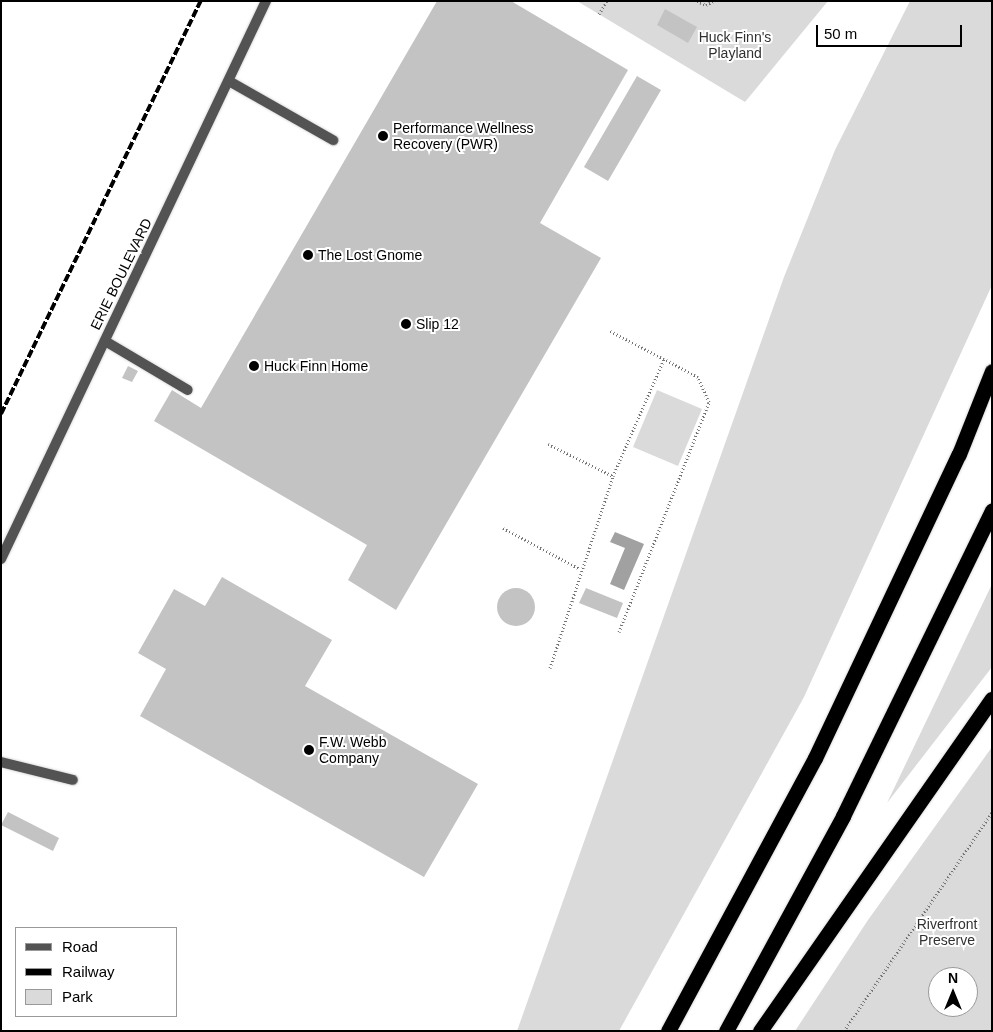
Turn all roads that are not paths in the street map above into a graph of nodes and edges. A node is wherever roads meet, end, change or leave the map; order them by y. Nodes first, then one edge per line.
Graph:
1 (266, 1) edge
2 (229, 81) junction
3 (333, 140) dead end
4 (105, 340) junction
5 (992, 371) edge
6 (188, 390) dead end
7 (992, 395) edge
8 (959, 454) junction
9 (992, 510) edge
10 (1, 559) edge
11 (992, 699) edge
12 (1, 762) edge
13 (73, 780) dead end
14 (668, 1031) edge
15 (726, 1031) edge
16 (760, 1031) edge

1 - 2 street, ERIE BOULEVARD
2 - 3 street
2 - 4 street, ERIE BOULEVARD
4 - 6 street
4 - 10 street, ERIE BOULEVARD
5 - 8 highway
7 - 8 highway
8 - 14 highway
9 - 15 highway
11 - 16 highway
12 - 13 street

